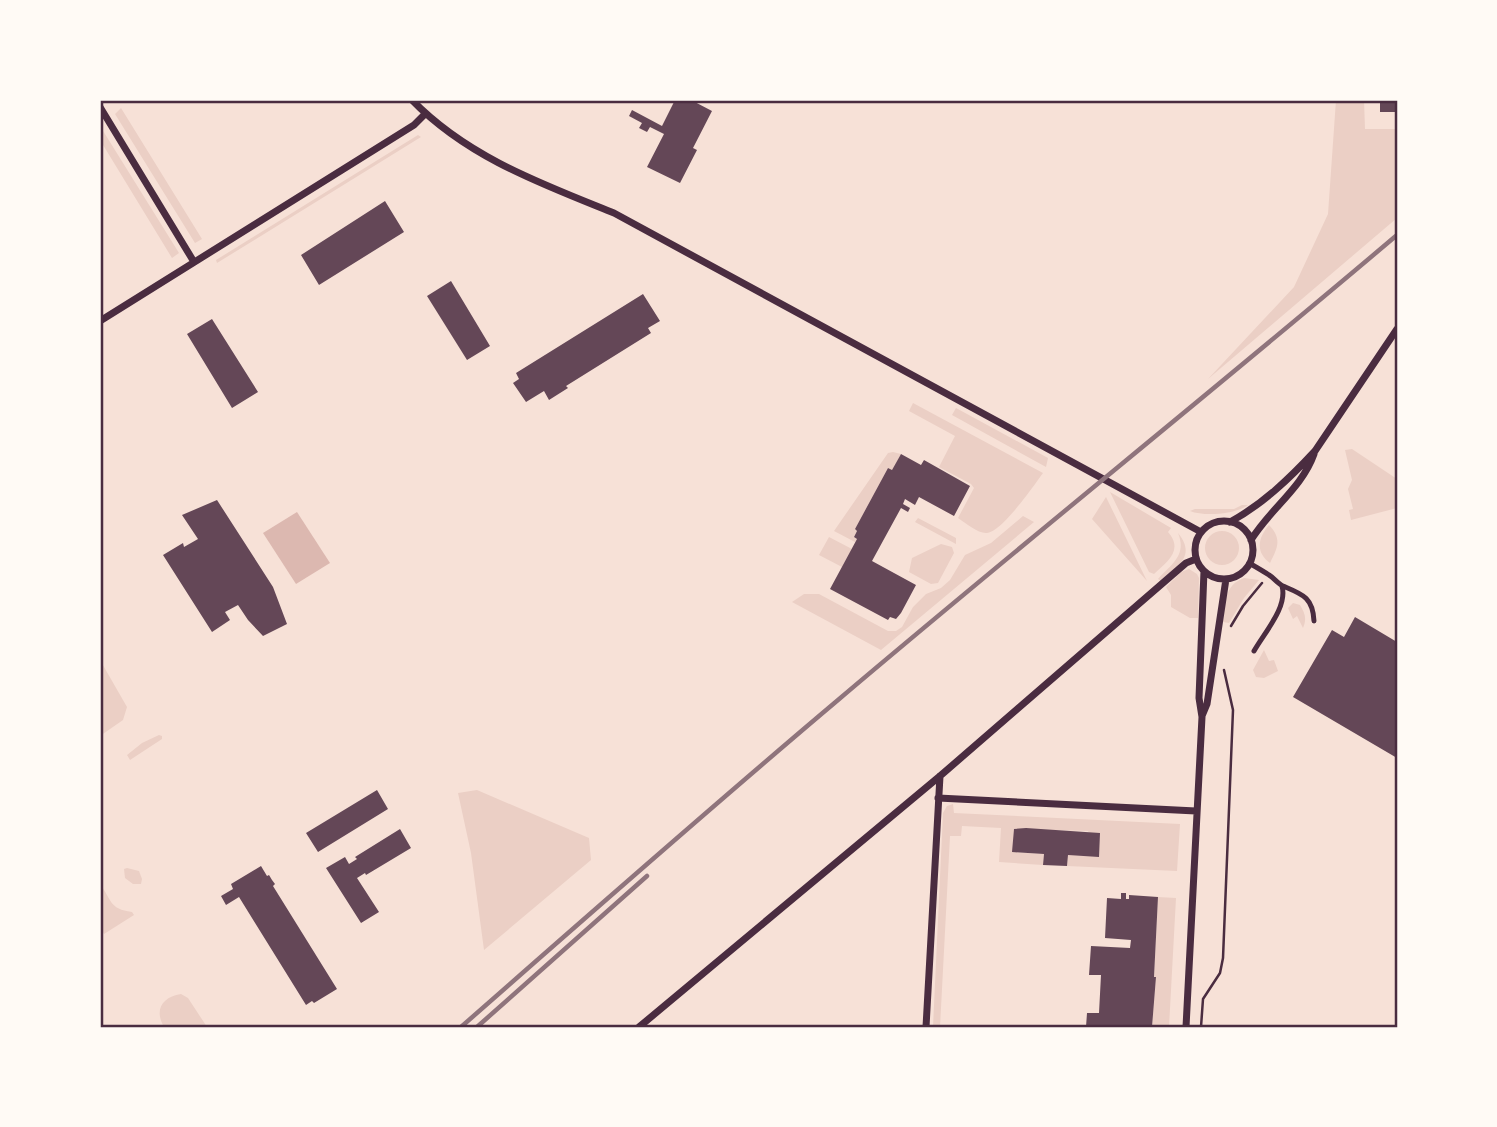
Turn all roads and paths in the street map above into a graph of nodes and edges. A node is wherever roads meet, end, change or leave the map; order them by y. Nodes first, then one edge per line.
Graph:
1 (412, 100) edge
2 (101, 103) edge
3 (425, 114) junction
4 (194, 262) junction
5 (100, 321) edge
6 (1397, 329) edge
7 (1315, 451) junction
8 (1230, 522) junction
9 (1201, 532) junction
10 (1251, 540) junction
11 (1196, 559) junction
12 (1249, 563) junction
13 (1204, 571) junction
14 (1269, 575) junction
15 (1226, 579) junction
16 (1282, 586) junction
17 (1314, 621) dead end
18 (1230, 628) dead end
19 (1254, 651) dead end
20 (1223, 664) dead end
21 (1202, 717) junction
22 (940, 776) junction
23 (938, 798) junction
24 (1196, 811) junction
25 (639, 1027) edge
26 (926, 1027) edge
27 (1186, 1027) edge
28 (1201, 1027) edge

1 - 3 street
2 - 4 street
3 - 4 street
3 - 9 street
4 - 5 street
6 - 7 street
7 - 8 street
7 - 10 street
8 - 9 street
8 - 10 street
9 - 11 street
10 - 12 street
11 - 13 street
11 - 22 street
12 - 14 lane
12 - 15 street
13 - 15 street
13 - 21 street
14 - 16 lane
14 - 18 path
15 - 21 street
16 - 17 lane
16 - 19 lane
20 - 28 path
21 - 24 street
22 - 23 street
22 - 25 street
23 - 24 street
23 - 26 street
24 - 27 street

